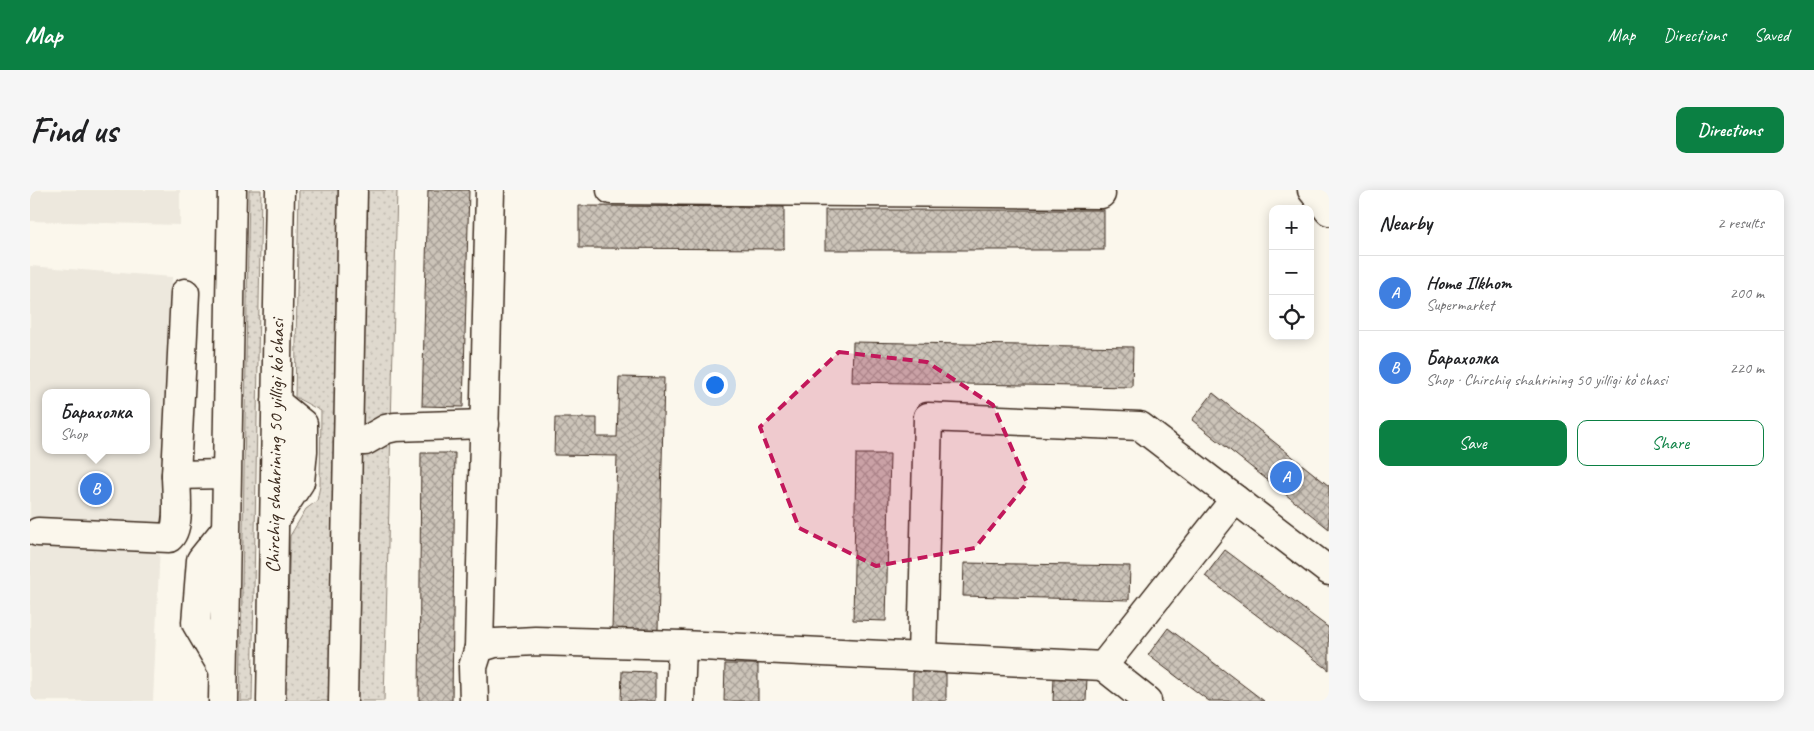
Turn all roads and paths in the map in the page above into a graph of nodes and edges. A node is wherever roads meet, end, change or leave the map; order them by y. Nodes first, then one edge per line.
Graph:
1 (232, 190) edge
2 (280, 190) edge
3 (353, 190) edge
4 (490, 190) edge
5 (611, 190) edge
6 (1312, 190) edge
7 (887, 192) edge
8 (1037, 192) edge
9 (1101, 194) dead end
10 (1329, 211) edge
11 (185, 293) dead end
12 (485, 424) junction
13 (349, 441) junction
14 (226, 474) junction
15 (176, 475) junction
16 (1235, 499) junction
17 (38, 532) dead end
18 (1329, 571) edge
19 (682, 645) junction
20 (479, 648) junction
21 (922, 657) junction
22 (1103, 666) junction
23 (223, 701) edge
24 (271, 701) edge
25 (343, 701) edge
26 (474, 701) edge
27 (680, 701) edge
28 (1147, 701) edge

1 - 14 main road
2 - 24 main road, Chirchiq shahrining 50 yilligi koʻchasi
3 - 13 main road
4 - 12 main road
5 - 7 main road
6 - 10 main road
7 - 8 main road
8 - 9 main road
11 - 15 main road
12 - 13 main road
12 - 20 main road
13 - 25 main road
14 - 15 main road
14 - 23 main road
15 - 17 main road
16 - 18 main road
16 - 21 main road
16 - 22 main road
19 - 20 main road
19 - 21 main road
19 - 27 main road
20 - 26 main road
21 - 22 main road
22 - 28 main road

